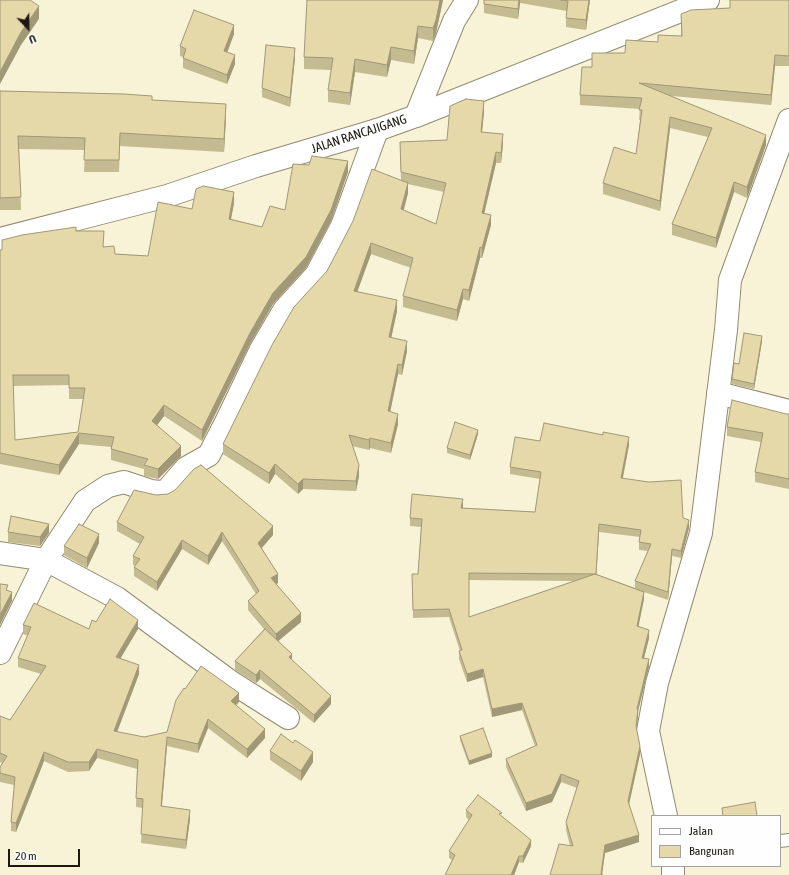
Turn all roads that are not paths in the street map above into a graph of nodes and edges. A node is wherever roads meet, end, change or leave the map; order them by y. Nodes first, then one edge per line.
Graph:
1 (467, 0) edge
2 (708, 0) edge
3 (416, 116) junction
4 (789, 120) edge
5 (377, 130) junction
6 (0, 239) edge
7 (718, 393) junction
8 (789, 411) edge
9 (0, 553) edge
10 (46, 560) junction
11 (0, 653) edge
12 (288, 718) dead end
13 (666, 815) edge

1 - 3 street
2 - 3 street, JALAN RANCAJIGANG
3 - 5 street, JALAN RANCAJIGANG
4 - 7 street
5 - 6 street, JALAN RANCAJIGANG
5 - 10 street
7 - 8 street
7 - 13 street
9 - 10 street
10 - 11 street
10 - 12 street

